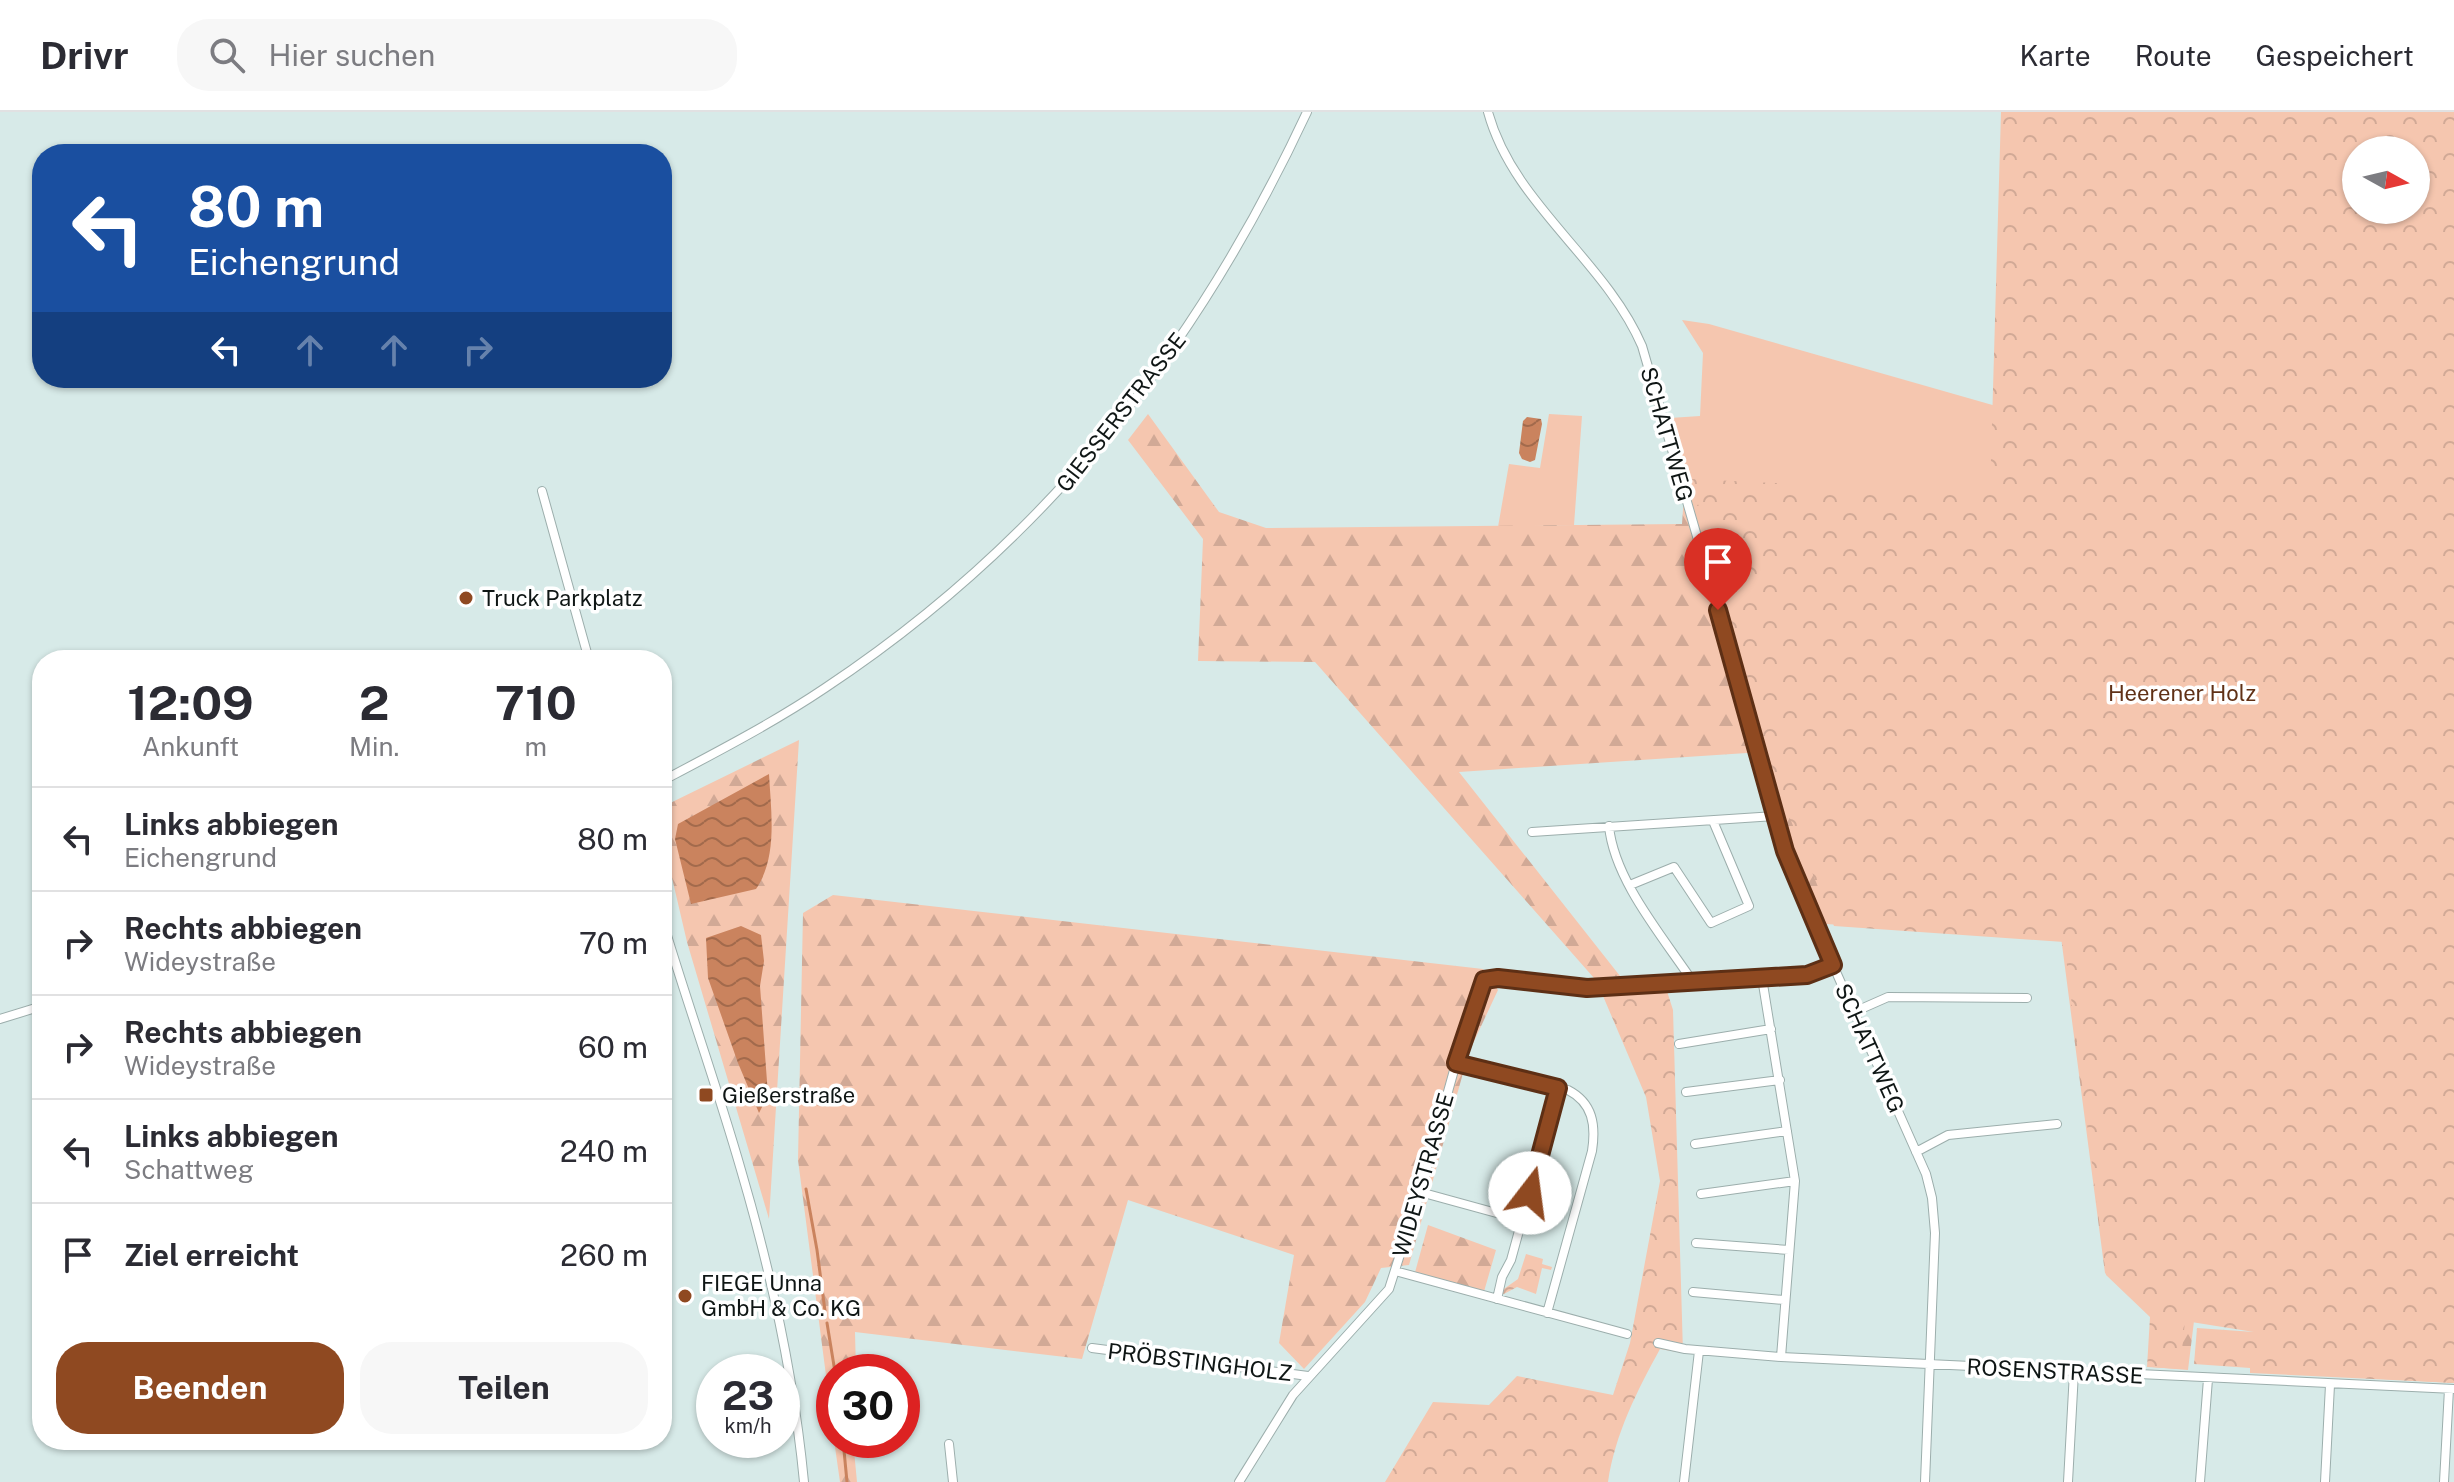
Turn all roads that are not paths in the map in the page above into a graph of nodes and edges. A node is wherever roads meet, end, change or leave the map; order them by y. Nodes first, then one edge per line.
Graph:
1 (1307, 112) edge
2 (1488, 112) edge
3 (542, 491) dead end
4 (586, 650) edge
5 (672, 775) edge
6 (1775, 816) junction
7 (1713, 821) junction
8 (1609, 826) junction
9 (1532, 832) dead end
10 (1630, 885) junction
11 (672, 951) edge
12 (1833, 965) junction
13 (1762, 978) junction
14 (1693, 982) junction
15 (2027, 998) dead end
16 (32, 1009) edge
17 (1854, 1012) junction
18 (0, 1019) edge
19 (1771, 1029) junction
20 (1679, 1044) dead end
21 (1456, 1063) junction
22 (1780, 1080) junction
23 (1558, 1088) junction
24 (1686, 1092) dead end
25 (2057, 1124) dead end
26 (1787, 1131) junction
27 (1695, 1144) dead end
28 (1916, 1152) junction
29 (1795, 1181) junction
30 (1420, 1192) junction
31 (1701, 1194) dead end
32 (1522, 1220) junction
33 (1696, 1243) dead end
34 (1789, 1250) junction
35 (1395, 1271) junction
36 (1693, 1292) dead end
37 (1497, 1299) junction
38 (1784, 1300) junction
39 (1547, 1313) junction
40 (1627, 1334) dead end
41 (1658, 1343) dead end
42 (1092, 1348) dead end
43 (1699, 1351) junction
44 (1781, 1357) junction
45 (1929, 1364) junction
46 (2074, 1372) junction
47 (1308, 1376) junction
48 (2208, 1379) junction
49 (2330, 1385) junction
50 (2452, 1389) edge
51 (949, 1444) dead end
52 (804, 1482) edge
53 (953, 1482) edge
54 (1239, 1482) edge
55 (1684, 1482) edge
56 (1925, 1482) edge
57 (2068, 1482) edge
58 (2200, 1482) edge
59 (2325, 1482) edge
60 (2444, 1482) edge

1 - 5 street, GIESSERSTRASSE
2 - 6 street, SCHATTWEG
3 - 4 street
6 - 7 street
6 - 12 street, SCHATTWEG
7 - 8 street
7 - 10 street
8 - 9 street
8 - 10 street
10 - 14 street
11 - 52 street
12 - 13 street, WIDEYSTRASSE
12 - 17 street, SCHATTWEG
13 - 14 street, WIDEYSTRASSE
13 - 19 street
14 - 21 street, WIDEYSTRASSE
15 - 17 street
16 - 18 street
17 - 28 street, SCHATTWEG
19 - 20 street
19 - 22 street
21 - 23 street
21 - 30 street, WIDEYSTRASSE
22 - 24 street
22 - 26 street
23 - 32 street
23 - 39 street
25 - 28 street
26 - 27 street
26 - 29 street
28 - 45 street, SCHATTWEG
29 - 31 street
29 - 34 street
30 - 32 street
30 - 35 street, WIDEYSTRASSE
32 - 37 street
33 - 34 street
34 - 38 street
35 - 37 street
35 - 47 street, WIDEYSTRASSE
36 - 38 street
37 - 39 street
38 - 44 street
39 - 40 street
41 - 43 street, ROSENSTRASSE
42 - 47 street, PRÖBSTINGHOLZ
43 - 44 street, ROSENSTRASSE
43 - 55 street
44 - 45 street, ROSENSTRASSE
45 - 46 street, ROSENSTRASSE
45 - 56 street, SCHATTWEG
46 - 48 street, ROSENSTRASSE
46 - 57 street
47 - 54 street, WIDEYSTRASSE
48 - 49 street, ROSENSTRASSE
48 - 58 street
49 - 50 street, ROSENSTRASSE
49 - 59 street
50 - 60 street
51 - 53 street

